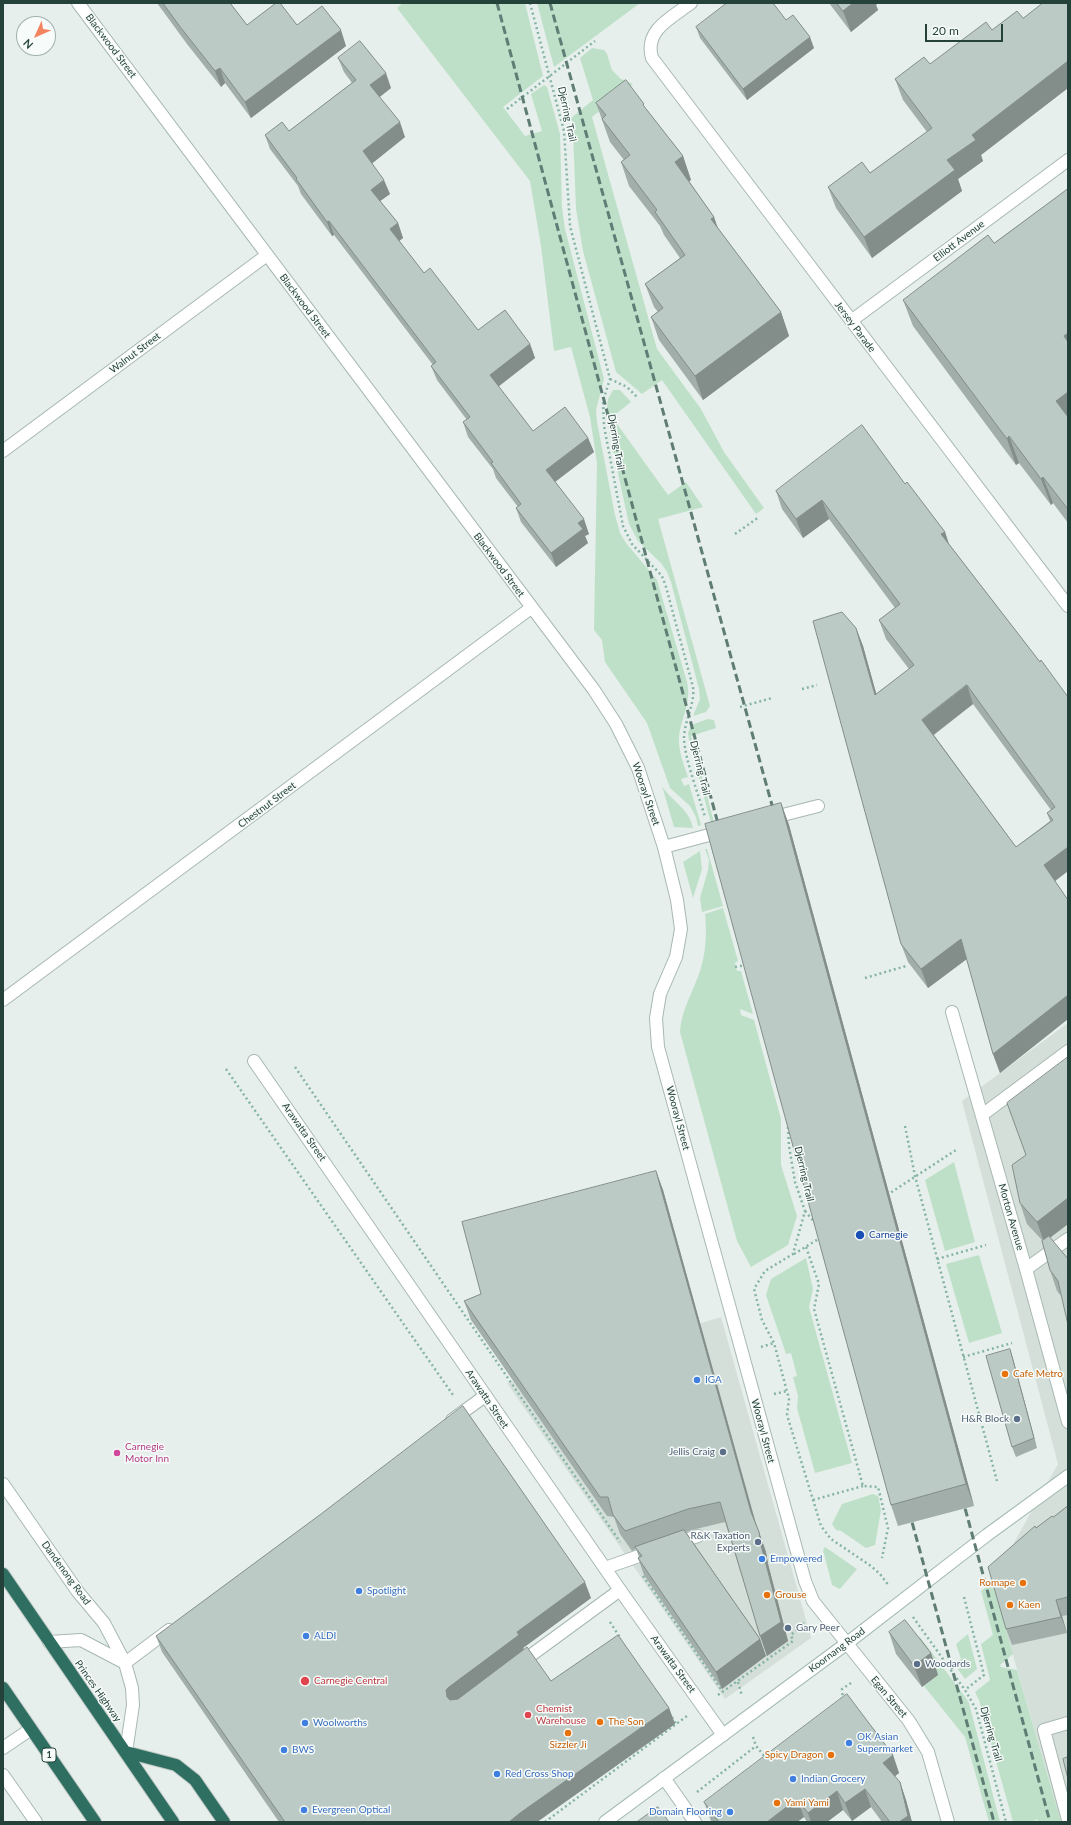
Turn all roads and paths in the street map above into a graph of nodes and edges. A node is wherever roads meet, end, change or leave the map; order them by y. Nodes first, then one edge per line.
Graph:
1 (78, 3) edge
2 (530, 3) edge
3 (691, 3) edge
4 (596, 41) dead end
5 (550, 76) junction
6 (507, 109) dead end
7 (1068, 160) edge
8 (267, 255) junction
9 (851, 322) junction
10 (610, 379) junction
11 (638, 398) dead end
12 (3, 451) edge
13 (759, 517) dead end
14 (735, 534) dead end
15 (1066, 600) edge
16 (531, 608) junction
17 (817, 685) dead end
18 (802, 689) dead end
19 (772, 698) dead end
20 (740, 707) dead end
21 (818, 806) dead end
22 (758, 822) edge
23 (706, 824) edge
24 (738, 828) edge
25 (664, 847) junction
26 (906, 966) edge
27 (735, 967) dead end
28 (747, 971) edge
29 (865, 978) dead end
30 (3, 1000) edge
31 (952, 1012) dead end
32 (1068, 1051) edge
33 (254, 1061) dead end
34 (295, 1067) dead end
35 (982, 1115) junction
36 (788, 1121) edge
37 (905, 1126) dead end
38 (788, 1139) junction
39 (796, 1140) edge
40 (956, 1150) dead end
41 (915, 1176) junction
42 (884, 1196) edge
43 (805, 1211) junction
44 (820, 1229) edge
45 (825, 1235) edge
46 (1068, 1239) edge
47 (986, 1244) dead end
48 (806, 1247) junction
49 (793, 1254) junction
50 (937, 1259) junction
51 (1026, 1269) junction
52 (1012, 1344) dead end
53 (963, 1357) junction
54 (485, 1396) junction
55 (1068, 1422) edge
56 (446, 1425) edge
57 (1068, 1476) edge
58 (997, 1481) dead end
59 (3, 1484) edge
60 (862, 1486) junction
61 (813, 1500) junction
62 (698, 1536) dead end
63 (882, 1558) dead end
64 (632, 1559) junction
65 (605, 1568) junction
66 (3, 1574) edge
67 (880, 1574) dead end
68 (620, 1590) junction
69 (964, 1597) dead end
70 (915, 1620) dead end
71 (181, 1621) edge
72 (804, 1623) dead end
73 (49, 1642) junction
74 (846, 1644) junction
75 (125, 1663) junction
76 (510, 1671) edge
77 (850, 1683) dead end
78 (3, 1688) edge
79 (965, 1690) junction
80 (723, 1692) junction
81 (843, 1702) edge
82 (702, 1704) junction
83 (1068, 1723) edge
84 (31, 1729) junction
85 (722, 1735) junction
86 (3, 1748) edge
87 (126, 1752) junction
88 (770, 1763) edge
89 (3, 1775) edge
90 (664, 1778) junction
91 (682, 1804) junction
92 (1068, 1820) edge
93 (36, 1822) edge
94 (95, 1822) edge
95 (173, 1822) edge
96 (224, 1822) edge
97 (545, 1822) edge
98 (605, 1822) edge
99 (695, 1822) edge
100 (948, 1822) edge
101 (1006, 1822) edge

1 - 8 street, Blackwood Street
2 - 5 path, Djerring Trail
3 - 9 street, Jersey Parade
4 - 5 path
5 - 6 path
5 - 10 path, Djerring Trail
7 - 9 street, Elliott Avenue
8 - 12 street, Walnut Street
8 - 16 street, Blackwood Street
9 - 15 street, Jersey Parade
10 - 11 path
10 - 23 path, Djerring Trail
13 - 14 path
16 - 25 street, Woorayl Street
16 - 30 street, Chestnut Street
17 - 18 path
19 - 20 path
21 - 22 street
24 - 25 street
25 - 74 street, Woorayl Street
26 - 29 path
27 - 28 path
31 - 35 street, Morton Avenue
32 - 35 street
33 - 54 street, Arawatta Street
34 - 64 path
35 - 51 street, Morton Avenue
36 - 38 path, Djerring Trail
37 - 41 path
38 - 39 path
38 - 43 path, Djerring Trail
40 - 41 path
41 - 42 path
41 - 50 path
43 - 44 path
43 - 49 path, Djerring Trail
45 - 48 path
46 - 51 street
47 - 50 path
48 - 49 path
48 - 60 path
49 - 61 path
50 - 53 path
51 - 55 street, Morton Avenue
52 - 53 path
53 - 58 path
54 - 56 street
54 - 65 street, Arawatta Street
57 - 74 street, Koornang Road
59 - 75 street, Dandenong Road
60 - 61 path
60 - 63 path
61 - 67 path
62 - 64 street
64 - 65 street
64 - 80 path
65 - 68 street, Arawatta Street
66 - 73 highway, Princes Highway
68 - 76 street
68 - 82 street, Arawatta Street
69 - 79 path
70 - 79 path, Djerring Trail
71 - 75 street
72 - 80 path
73 - 75 street
73 - 87 highway, Princes Highway
74 - 85 street, Koornang Road
74 - 100 street, Egan Street
75 - 87 street, Dandenong Road
77 - 81 path
78 - 84 highway, 1
79 - 101 path, Djerring Trail
80 - 82 path
82 - 85 street, Arawatta Street
82 - 97 path
83 - 92 street
84 - 86 street
84 - 94 highway, 1
85 - 90 street, Koornang Road
87 - 95 highway, Princes Highway
87 - 96 highway
88 - 91 path
89 - 93 street
90 - 91 street
90 - 98 street, Koornang Road
91 - 99 street

